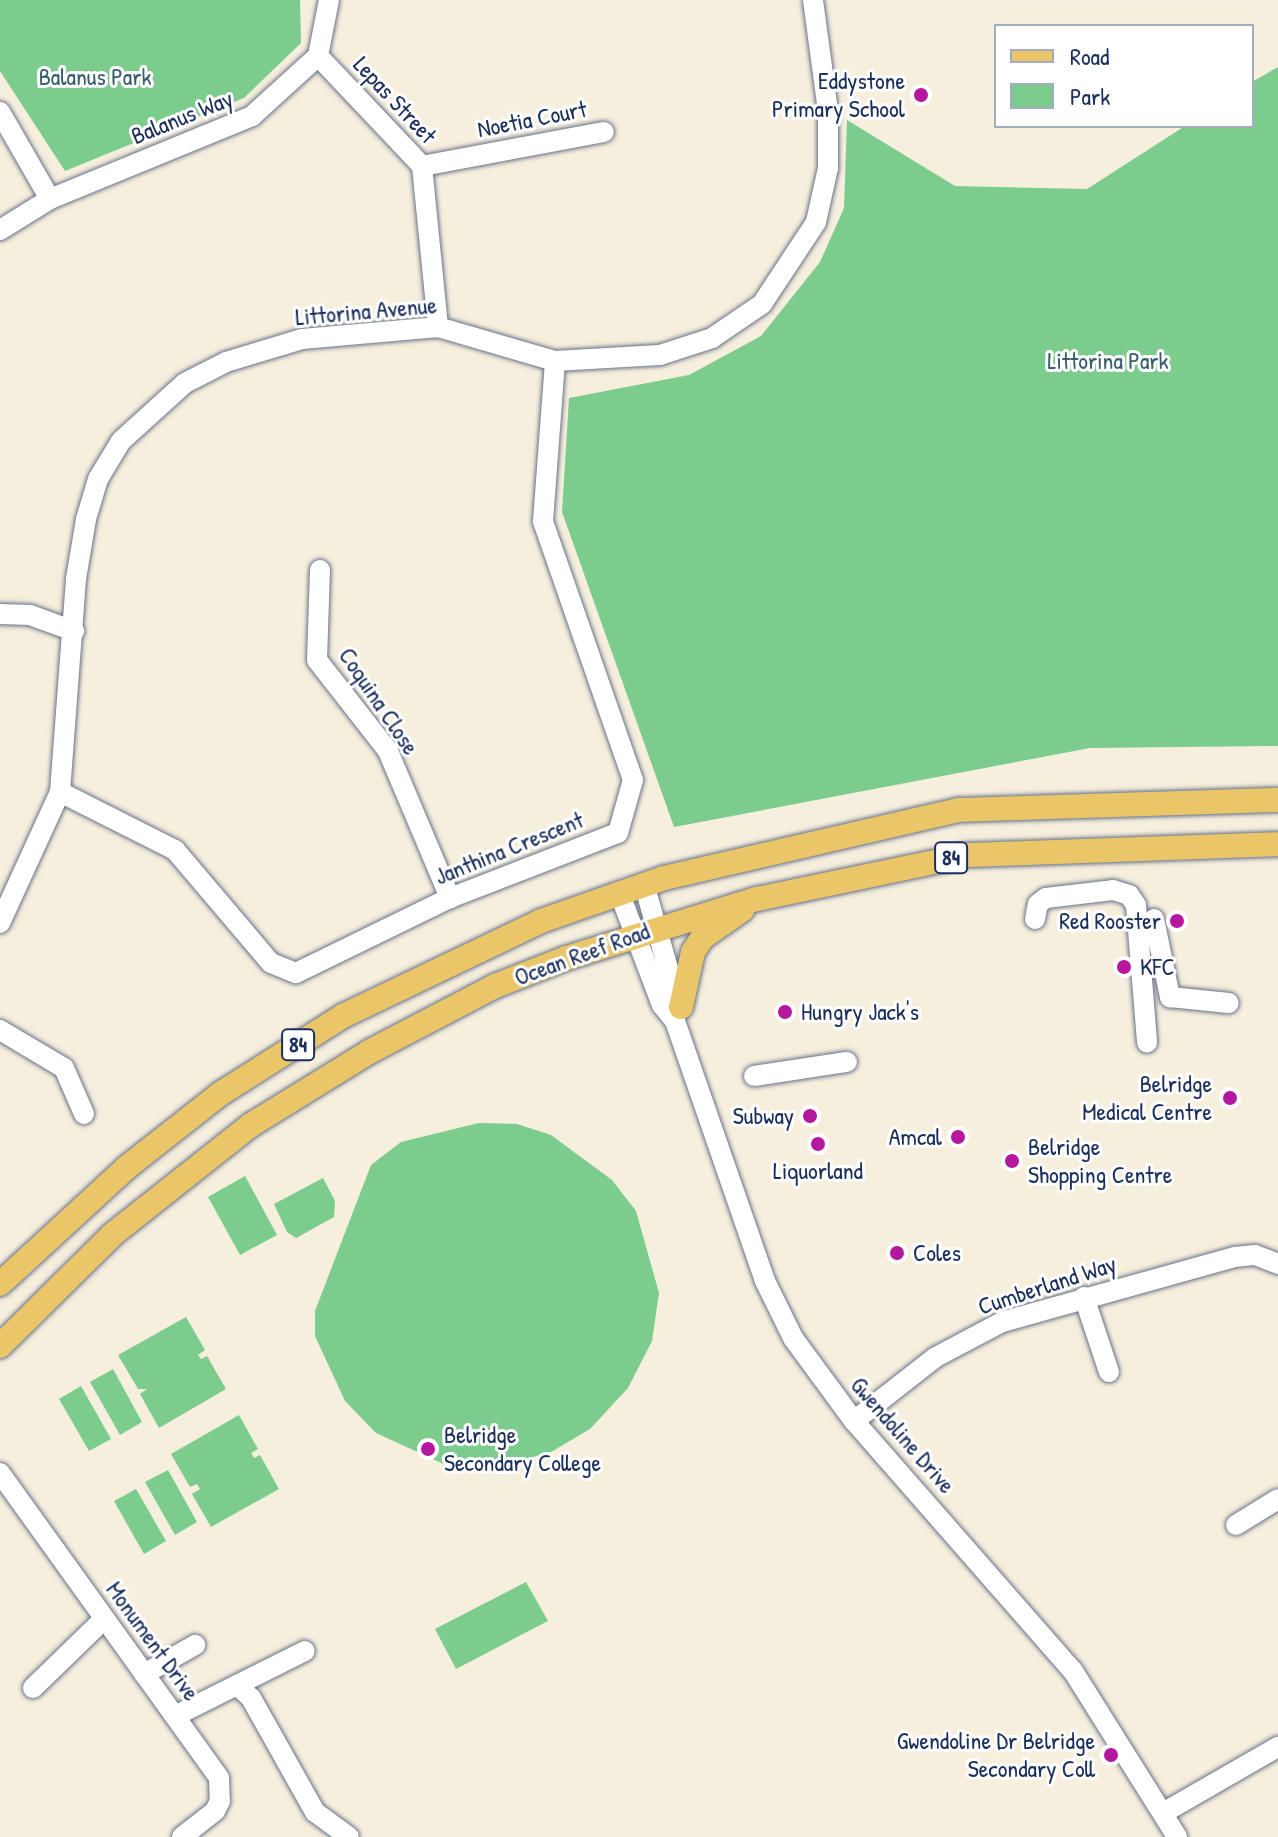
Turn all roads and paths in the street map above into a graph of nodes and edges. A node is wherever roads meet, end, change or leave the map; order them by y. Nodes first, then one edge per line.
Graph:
1 (329, 0) edge
2 (813, 0) edge
3 (318, 56) junction
4 (0, 112) edge
5 (604, 132) dead end
6 (422, 166) junction
7 (50, 199) junction
8 (0, 230) edge
9 (438, 327) junction
10 (555, 361) junction
11 (320, 570) dead end
12 (0, 614) edge
13 (74, 631) junction
14 (1278, 786) edge
15 (60, 792) junction
16 (1278, 800) edge
17 (1137, 801) junction
18 (1278, 844) edge
19 (644, 884) junction
20 (619, 892) junction
21 (450, 898) junction
22 (757, 899) junction
23 (5, 900) edge
24 (1035, 919) dead end
25 (1154, 919) dead end
26 (0, 923) edge
27 (657, 927) junction
28 (633, 935) junction
29 (1229, 1003) dead end
30 (678, 1014) junction
31 (0, 1030) edge
32 (1147, 1043) dead end
33 (847, 1062) dead end
34 (754, 1076) dead end
35 (84, 1114) dead end
36 (1278, 1264) edge
37 (0, 1284) edge
38 (1084, 1297) junction
39 (0, 1346) edge
40 (1109, 1372) dead end
41 (854, 1421) junction
42 (0, 1473) edge
43 (1278, 1499) edge
44 (1236, 1525) dead end
45 (104, 1619) junction
46 (195, 1645) dead end
47 (305, 1651) dead end
48 (144, 1674) junction
49 (237, 1685) junction
50 (33, 1688) dead end
51 (175, 1716) junction
52 (1278, 1747) edge
53 (1163, 1813) junction
54 (182, 1837) edge
55 (349, 1837) edge
56 (1177, 1837) edge

1 - 3 street
2 - 10 street, Littorina Avenue
3 - 6 street, Lepas Street
3 - 7 street, Balanus Way
4 - 7 street
5 - 6 street, Noetia Court
6 - 9 street, Lepas Street
7 - 8 street, Balanus Way
9 - 10 street, Littorina Avenue
9 - 13 street, Littorina Avenue
10 - 21 street, Janthina Crescent
11 - 21 street, Coquina Close
12 - 13 street
13 - 15 street, Littorina Avenue
14 - 17 main road
15 - 21 street, Janthina Crescent
15 - 23 street, Littorina Avenue
16 - 17 main road, Ocean Reef Road / 84
17 - 19 main road, Ocean Reef Road / 84
18 - 22 main road, Ocean Reef Road / 84
19 - 20 main road, Ocean Reef Road / 84
19 - 27 street, Gwendoline Drive
20 - 28 street, Gwendoline Drive
20 - 37 main road, Ocean Reef Road / 84
22 - 27 main road, Ocean Reef Road / 84
22 - 30 main road
23 - 26 street, Littorina Avenue
24 - 32 street
25 - 29 street
27 - 28 main road, Ocean Reef Road / 84
27 - 30 street, Gwendoline Drive
28 - 30 street, Gwendoline Drive
28 - 39 main road, Ocean Reef Road / 84
30 - 41 street, Gwendoline Drive
31 - 35 street
33 - 34 street
36 - 38 street, Cumberland Way
38 - 40 street
38 - 41 street, Cumberland Way
41 - 53 street, Gwendoline Drive
42 - 45 street, Monument Drive
43 - 44 street
45 - 48 street, Monument Drive
45 - 50 street
46 - 48 street
47 - 49 street
48 - 51 street, Monument Drive
49 - 51 street
49 - 55 street
51 - 54 street, Monument Drive
52 - 53 street
53 - 56 street, Gwendoline Drive

